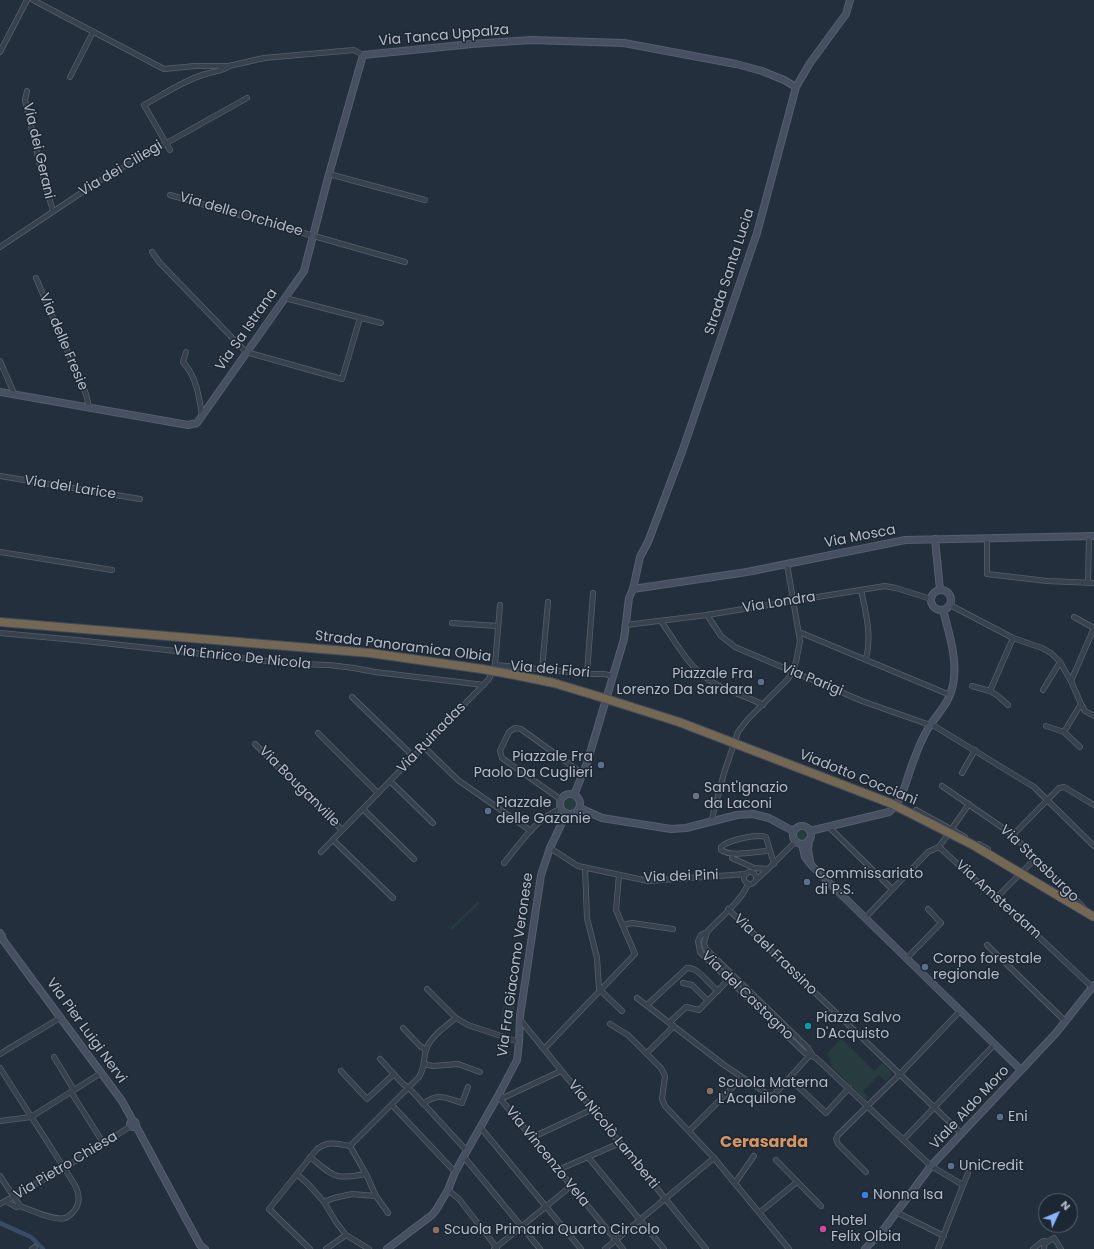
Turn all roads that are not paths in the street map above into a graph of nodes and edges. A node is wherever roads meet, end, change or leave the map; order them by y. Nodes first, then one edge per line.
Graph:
1 (27, 0) edge
2 (33, 0) edge
3 (850, 0) edge
4 (93, 32) junction
5 (0, 52) edge
6 (363, 56) junction
7 (229, 66) junction
8 (70, 77) dead end
9 (796, 87) junction
10 (27, 91) dead end
11 (247, 98) dead end
12 (166, 143) junction
13 (170, 150) dead end
14 (330, 174) junction
15 (170, 195) dead end
16 (424, 200) dead end
17 (53, 211) junction
18 (313, 235) junction
19 (0, 247) edge
20 (152, 252) dead end
21 (405, 262) dead end
22 (36, 278) dead end
23 (285, 298) junction
24 (360, 318) junction
25 (381, 323) dead end
26 (186, 352) dead end
27 (246, 352) junction
28 (0, 361) edge
29 (0, 392) edge
30 (13, 394) junction
31 (89, 407) junction
32 (202, 416) junction
33 (0, 476) edge
34 (140, 498) dead end
35 (1091, 536) edge
36 (987, 538) junction
37 (935, 539) junction
38 (0, 552) edge
39 (787, 564) junction
40 (112, 570) dead end
41 (1088, 583) junction
42 (1094, 583) edge
43 (633, 589) junction
44 (861, 590) junction
45 (940, 590) junction
46 (593, 593) dead end
47 (931, 599) junction
48 (794, 601) junction
49 (548, 602) dead end
50 (500, 605) dead end
51 (950, 605) junction
52 (943, 610) junction
53 (707, 615) junction
54 (1074, 617) dead end
55 (662, 621) junction
56 (0, 622) edge
57 (452, 623) dead end
58 (626, 625) junction
59 (498, 626) junction
60 (1094, 628) edge
61 (799, 632) junction
62 (0, 633) edge
63 (1013, 638) junction
64 (866, 659) junction
65 (1060, 662) junction
66 (495, 665) junction
67 (615, 668) junction
68 (542, 669) junction
69 (792, 672) junction
70 (587, 673) junction
71 (604, 674) junction
72 (613, 676) junction
73 (1071, 681) junction
74 (611, 684) junction
75 (484, 685) junction
76 (972, 686) dead end
77 (1043, 690) dead end
78 (990, 691) junction
79 (950, 695) junction
80 (598, 696) joint
81 (352, 697) dead end
82 (762, 704) junction
83 (1081, 704) junction
84 (1008, 705) dead end
85 (1094, 716) edge
86 (931, 724) junction
87 (1046, 726) dead end
88 (1064, 732) junction
89 (318, 733) dead end
90 (255, 744) dead end
91 (424, 747) junction
92 (1080, 747) dead end
93 (974, 750) junction
94 (414, 757) junction
95 (962, 773) dead end
96 (583, 774) junction
97 (390, 781) junction
98 (942, 786) dead end
99 (378, 793) junction
100 (574, 795) junction
101 (560, 799) junction
102 (1047, 799) junction
103 (969, 804) junction
104 (1094, 805) edge
105 (580, 808) junction
106 (363, 809) junction
107 (560, 809) junction
108 (916, 810) dead end
109 (566, 814) junction
110 (434, 822) dead end
111 (711, 822) junction
112 (829, 827) junction
113 (951, 829) junction
114 (342, 830) junction
115 (531, 831) junction
116 (793, 831) junction
117 (810, 831) junction
118 (1013, 835) junction
119 (333, 840) junction
120 (809, 840) junction
121 (799, 842) junction
122 (1094, 846) edge
123 (939, 847) junction
124 (550, 848) junction
125 (988, 849) dead end
126 (769, 850) junction
127 (322, 852) dead end
128 (732, 858) dead end
129 (1036, 858) junction
130 (414, 859) dead end
131 (504, 863) dead end
132 (774, 864) junction
133 (813, 867) junction
134 (585, 868) junction
135 (768, 869) junction
136 (753, 870) junction
137 (746, 874) junction
138 (619, 875) junction
139 (756, 880) junction
140 (748, 884) junction
141 (892, 889) junction
142 (393, 898) dead end
143 (996, 898) junction
144 (728, 909) junction
145 (928, 909) dead end
146 (1094, 917) edge
147 (864, 918) junction
148 (623, 925) junction
149 (673, 929) dead end
150 (707, 932) junction
151 (0, 933) edge
152 (2, 944) edge
153 (987, 945) dead end
154 (906, 959) junction
155 (728, 980) junction
156 (683, 983) dead end
157 (1093, 986) edge
158 (427, 988) dead end
159 (600, 990) junction
160 (718, 990) junction
161 (637, 998) dead end
162 (708, 1001) junction
163 (646, 1006) junction
164 (622, 1011) dead end
165 (960, 1011) junction
166 (60, 1018) junction
167 (456, 1018) junction
168 (520, 1021) junction
169 (670, 1022) junction
170 (1065, 1022) junction
171 (610, 1024) dead end
172 (674, 1026) junction
173 (403, 1028) dead end
174 (519, 1042) junction
175 (994, 1045) junction
176 (544, 1049) junction
177 (426, 1050) junction
178 (647, 1053) junction
179 (0, 1054) edge
180 (811, 1056) junction
181 (54, 1057) dead end
182 (380, 1059) dead end
183 (424, 1064) junction
184 (0, 1068) edge
185 (1021, 1070) junction
186 (341, 1071) dead end
187 (561, 1071) junction
188 (480, 1072) dead end
189 (101, 1073) junction
190 (394, 1074) junction
191 (900, 1074) junction
192 (742, 1078) junction
193 (789, 1078) junction
194 (468, 1087) dead end
195 (409, 1088) junction
196 (849, 1088) junction
197 (73, 1091) junction
198 (501, 1097) junction
199 (424, 1104) junction
200 (392, 1105) junction
201 (867, 1105) junction
202 (934, 1108) junction
203 (593, 1110) junction
204 (31, 1117) junction
205 (0, 1121) edge
206 (134, 1125) junction
207 (480, 1128) junction
208 (689, 1130) junction
209 (961, 1133) junction
210 (531, 1138) junction
211 (903, 1140) junction
212 (620, 1143) junction
213 (104, 1144) junction
214 (350, 1146) junction
215 (465, 1154) junction
216 (754, 1156) dead end
217 (310, 1157) junction
218 (588, 1157) junction
219 (714, 1158) junction
220 (776, 1160) dead end
221 (931, 1166) junction
222 (64, 1168) junction
223 (558, 1170) junction
224 (455, 1172) junction
225 (866, 1172) dead end
226 (968, 1173) dead end
227 (297, 1174) junction
228 (366, 1174) junction
229 (0, 1176) edge
230 (797, 1182) junction
231 (736, 1183) junction
232 (963, 1185) junction
233 (571, 1186) junction
234 (448, 1190) junction
235 (376, 1196) junction
236 (13, 1197) junction
237 (664, 1199) junction
238 (6, 1201) junction
239 (324, 1202) junction
240 (0, 1204) edge
241 (20, 1206) junction
242 (546, 1206) junction
243 (821, 1206) dead end
244 (760, 1212) junction
245 (896, 1212) junction
246 (388, 1213) dead end
247 (640, 1219) junction
248 (521, 1227) junction
249 (346, 1235) junction
250 (944, 1236) junction
251 (615, 1240) junction
252 (1046, 1243) junction
253 (496, 1248) edge
254 (205, 1249) edge
255 (310, 1249) edge
256 (326, 1249) edge
257 (369, 1249) edge
258 (387, 1249) edge
259 (540, 1249) edge
260 (581, 1249) edge
261 (605, 1249) edge
262 (623, 1249) edge
263 (664, 1249) edge
264 (706, 1249) edge
265 (789, 1249) edge
266 (865, 1249) edge
267 (938, 1249) edge
268 (1033, 1249) edge
269 (1044, 1249) edge
270 (1061, 1249) edge

1 - 5 street
2 - 4 street
3 - 9 street, Strada Santa Lucia
4 - 7 street
4 - 8 street
6 - 7 street, Via Tanca Uppalza
6 - 9 street, Via Tanca Uppalza
6 - 14 street, Via Sa Istrana
7 - 12 street, Via Tanca Uppalza
9 - 43 street, Strada Santa Lucia
10 - 17 street, Via dei Gerani
11 - 12 street, Via dei Ciliegi
12 - 13 street
12 - 17 street, Via dei Ciliegi
14 - 16 street
14 - 18 street, Via Sa Istrana
15 - 18 street, Via delle Orchidee
17 - 19 street, Via dei Ciliegi
18 - 21 street, Via delle Orchidee
18 - 23 street, Via Sa Istrana
20 - 27 street
22 - 31 street, Via delle Fresie
23 - 24 street
23 - 27 street, Via Sa Istrana
24 - 25 street
24 - 27 street
26 - 32 street
27 - 32 street, Via Sa Istrana
28 - 30 street
29 - 30 street, Via Sa Istrana
30 - 31 street, Via Sa Istrana
31 - 32 street, Via Sa Istrana
33 - 34 street, Via del Larice
35 - 36 street, Via Mosca
35 - 41 street
36 - 37 street, Via Mosca
36 - 41 street
37 - 39 street, Via Mosca
37 - 45 street
38 - 40 street
39 - 43 street, Via Mosca
39 - 48 street
41 - 42 street
43 - 58 street
44 - 47 street, Via Londra
44 - 48 street, Via Londra
44 - 64 street
45 - 47 street
45 - 51 street
46 - 70 street
47 - 52 street
48 - 53 street, Via Londra
48 - 61 street
49 - 68 street
50 - 59 street, Via Ruinadas
51 - 52 street
51 - 63 street
52 - 79 street
53 - 55 street, Via Londra
53 - 69 street, Via Parigi
54 - 60 street
55 - 58 street, Via Londra
55 - 82 street
56 - 80 highway, Strada Panoramica Olbia, bridge
57 - 59 street
58 - 67 street
59 - 66 street, Via Ruinadas
60 - 73 street
61 - 64 street
61 - 69 street
62 - 75 street, Via Enrico De Nicola
63 - 65 street
63 - 78 street
64 - 79 street
65 - 73 street
65 - 77 street
66 - 68 street, Via dei Fiori
66 - 75 street, Via Ruinadas
67 - 71 street, Via dei Fiori
67 - 72 street
68 - 70 street, Via dei Fiori
69 - 82 street
69 - 86 street, Via Parigi
70 - 71 street, Via dei Fiori
71 - 72 street, Via dei Fiori
71 - 74 street, Via dei Fiori
72 - 74 street
73 - 83 street
74 - 96 street
75 - 91 street, Via Ruinadas
76 - 78 street
78 - 84 street
79 - 86 street
80 - 146 highway, Viadotto Cocciani, bridge
81 - 94 street
82 - 111 street
83 - 85 street
83 - 88 street
86 - 93 street, Via Parigi
86 - 112 street
87 - 88 street
88 - 92 street
89 - 99 street
90 - 114 street, Via Bouganville
91 - 94 street, Via Ruinadas
91 - 115 street
93 - 95 street
93 - 102 street, Via Parigi
94 - 97 street, Via Ruinadas
96 - 100 street
96 - 101 street
97 - 99 street, Via Ruinadas
97 - 110 street
98 - 103 street, Via Strasburgo
99 - 106 street, Via Ruinadas
100 - 101 street
100 - 105 street
101 - 107 street
102 - 104 street
102 - 118 street
102 - 122 street, Via Parigi
103 - 113 street
103 - 118 street, Via Strasburgo
105 - 109 street
105 - 111 street
106 - 114 street, Via Ruinadas
106 - 130 street
107 - 109 street
107 - 115 street
108 - 113 street
109 - 124 street, Via Fra Giacomo Veronese
111 - 116 street
112 - 117 street
112 - 141 street
113 - 123 street
113 - 125 street
114 - 119 street, Via Ruinadas
115 - 131 street
116 - 117 street
116 - 121 street
117 - 120 street
118 - 129 street, Via Strasburgo
119 - 127 street, Via Ruinadas
119 - 142 street
120 - 121 street
120 - 133 street
121 - 132 street
121 - 133 street
123 - 141 street
123 - 143 street, Via Amsterdam
124 - 134 street, Via dei Pini
124 - 168 street, Via Fra Giacomo Veronese
126 - 126 street, Via dei Pini
126 - 132 street, Via dei Pini
128 - 136 street, Via dei Pini
129 - 143 street
129 - 146 street, Via Strasburgo
132 - 135 street
133 - 147 street
134 - 138 street, Via dei Pini
134 - 159 street
135 - 136 street, Via dei Pini
135 - 139 street
136 - 137 street
136 - 139 street
137 - 138 street, Via dei Pini
137 - 140 street
138 - 148 street
139 - 140 street
140 - 144 street, Via del Castagno
141 - 147 street
143 - 157 street, Via Amsterdam
144 - 150 street, Via del Castagno
144 - 191 street, Via del Frassino
145 - 154 street
147 - 154 street
148 - 149 street
148 - 159 street
150 - 155 street, Via del Castagno
150 - 180 street, Via del Castagno
151 - 152 street, Via Pier Luigi Nervi
152 - 166 street, Via Pier Luigi Nervi
153 - 170 street
154 - 165 street
155 - 160 street
155 - 180 street, Via del Castagno
156 - 162 street
157 - 170 street, Viale Aldo Moro
158 - 167 street
159 - 164 street
159 - 176 street
160 - 162 street
160 - 163 street
161 - 163 street
162 - 169 street
163 - 169 street
165 - 175 street
165 - 191 street
166 - 179 street
166 - 189 street, Via Pier Luigi Nervi
167 - 174 street
167 - 177 street
168 - 174 street, Via Fra Giacomo Veronese
168 - 176 street, Via Nicolò Lamberti
169 - 172 street
170 - 185 street, Viale Aldo Moro
171 - 178 street
172 - 178 street
172 - 192 street
173 - 177 street
174 - 198 street, Via Fra Giacomo Veronese
175 - 185 street
175 - 202 street
176 - 187 street, Via Nicolò Lamberti
177 - 183 street
178 - 208 street
180 - 193 street
180 - 196 street, Via del Castagno
181 - 197 street
182 - 190 street
183 - 188 street
183 - 195 street
184 - 204 street
185 - 209 street, Viale Aldo Moro
186 - 190 street
187 - 198 street
187 - 203 street, Via Nicolò Lamberti
189 - 197 street
189 - 206 street, Via Pier Luigi Nervi
190 - 195 street
191 - 201 street
191 - 202 street, Via del Frassino
192 - 193 street
192 - 208 street
193 - 196 street
194 - 199 street
195 - 199 street
195 - 200 street
196 - 201 street, Via del Castagno
197 - 204 street
197 - 213 street
198 - 207 street, Via Fra Giacomo Veronese
198 - 210 street, Via Vincenzo Vela
199 - 215 street
200 - 214 street
200 - 224 street
201 - 211 street, Via del Castagno
201 - 225 street
202 - 209 street, Via del Frassino
202 - 211 street
203 - 210 street
203 - 212 street, Via Nicolò Lamberti
204 - 205 street
204 - 222 street
206 - 213 street, Via Pietro Chiesa
206 - 254 street, Via Pier Luigi Nervi
207 - 215 street, Via Fra Giacomo Veronese
207 - 242 street
208 - 219 street
209 - 221 street, Viale Aldo Moro
210 - 223 street, Via Vincenzo Vela
211 - 221 street, Via del Castagno
212 - 218 street
212 - 237 street, Via Nicolò Lamberti
213 - 222 street, Via Pietro Chiesa
214 - 217 street
214 - 228 street
215 - 224 street, Via Fra Giacomo Veronese
215 - 248 street
216 - 231 street
217 - 227 street
217 - 228 street
218 - 223 street
218 - 247 street
219 - 231 street
219 - 237 street
220 - 230 street
221 - 232 street, Via del Castagno
221 - 245 street, Viale Aldo Moro
222 - 236 street, Via Pietro Chiesa
222 - 241 street
223 - 233 street, Via Vincenzo Vela
224 - 234 street, Via Fra Giacomo Veronese
226 - 232 street
227 - 239 street
227 - 255 street
228 - 235 street
229 - 236 street
230 - 243 street
230 - 244 street
231 - 244 street
232 - 250 street
233 - 242 street
233 - 251 street, Via Vincenzo Vela
234 - 253 street
234 - 258 street, Via Fra Giacomo Veronese
235 - 239 street
235 - 246 street
236 - 238 street, Via Pietro Chiesa
236 - 241 street
237 - 247 street
237 - 264 street, Via Nicolò Lamberti
238 - 240 street, Via Pietro Chiesa
238 - 241 street
239 - 249 street
242 - 248 street
242 - 260 street
244 - 265 street
245 - 250 street
245 - 266 street, Viale Aldo Moro
247 - 251 street
247 - 263 street
248 - 253 street
248 - 259 street
249 - 256 street
249 - 257 street
250 - 267 street
251 - 261 street
251 - 262 street, Via Vincenzo Vela
252 - 268 street
252 - 269 street
252 - 270 street

